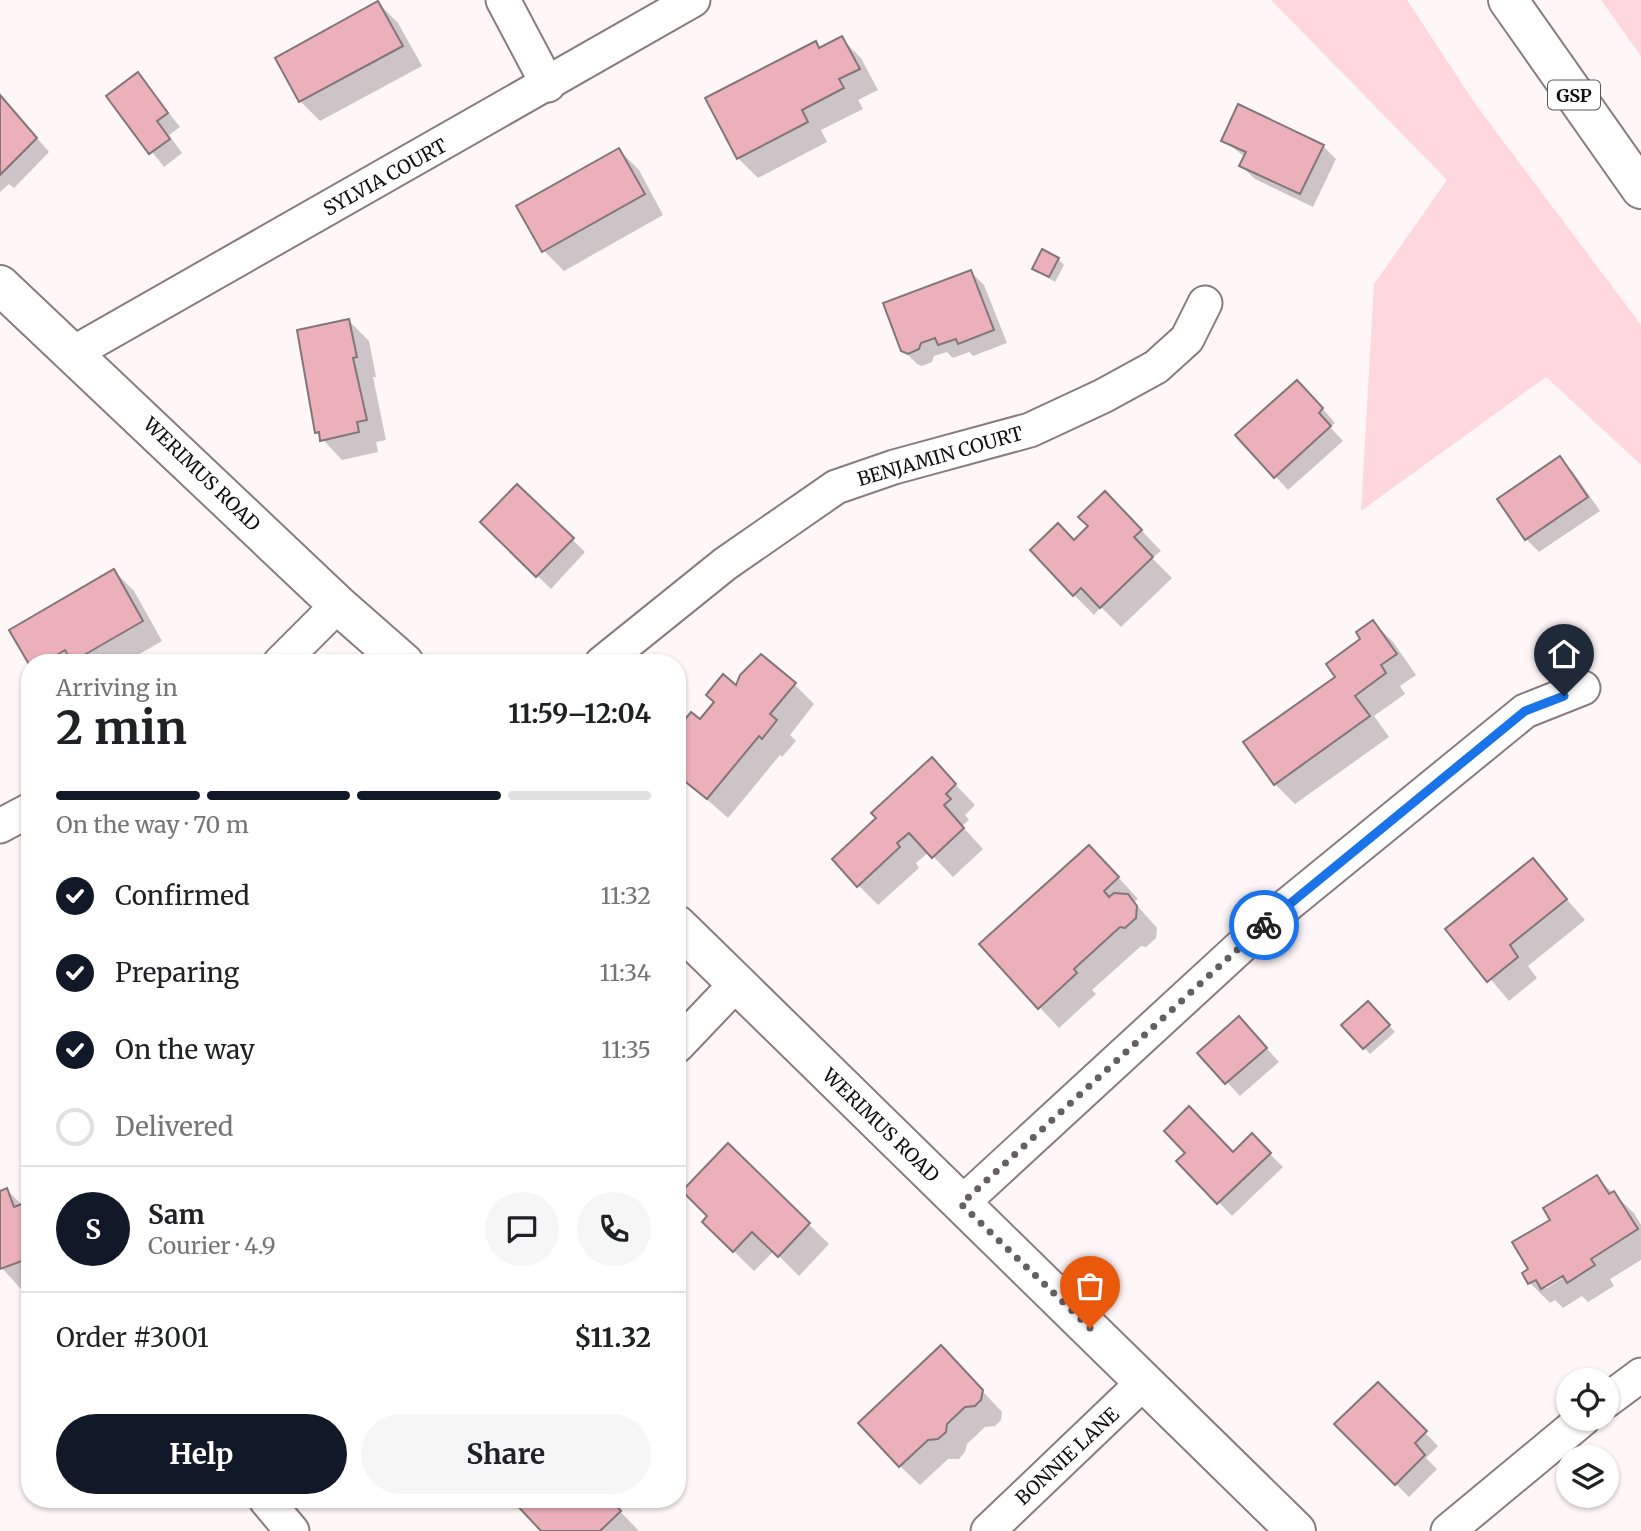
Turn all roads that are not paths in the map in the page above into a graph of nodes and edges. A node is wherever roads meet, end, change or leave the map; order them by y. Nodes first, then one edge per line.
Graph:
1 (503, 0) edge
2 (693, 0) edge
3 (1508, 0) edge
4 (548, 85) junction
5 (1641, 189) edge
6 (0, 285) edge
7 (1205, 303) dead end
8 (75, 352) junction
9 (338, 606) junction
10 (289, 654) edge
11 (394, 654) edge
12 (613, 654) edge
13 (1583, 688) dead end
14 (21, 815) edge
15 (0, 826) edge
16 (686, 934) edge
17 (736, 984) junction
18 (686, 1037) edge
19 (961, 1204) junction
20 (1641, 1375) edge
21 (1145, 1381) junction
22 (1619, 1391) edge
23 (1569, 1431) edge
24 (273, 1508) edge
25 (292, 1531) edge
26 (988, 1531) edge
27 (1296, 1531) edge
28 (1448, 1531) edge

1 - 4 street
2 - 4 street, SYLVIA COURT
3 - 5 main road, GSP
4 - 8 street, SYLVIA COURT
6 - 8 main road, WERIMUS ROAD
7 - 12 street, BENJAMIN COURT
8 - 9 main road, WERIMUS ROAD
9 - 10 street
9 - 11 main road, WERIMUS ROAD
13 - 19 street
14 - 15 street
16 - 17 main road, WERIMUS ROAD
17 - 18 street
17 - 19 main road, WERIMUS ROAD
19 - 21 main road, WERIMUS ROAD
20 - 22 street
21 - 26 street, BONNIE LANE
21 - 27 main road, WERIMUS ROAD
23 - 28 street
24 - 25 street

